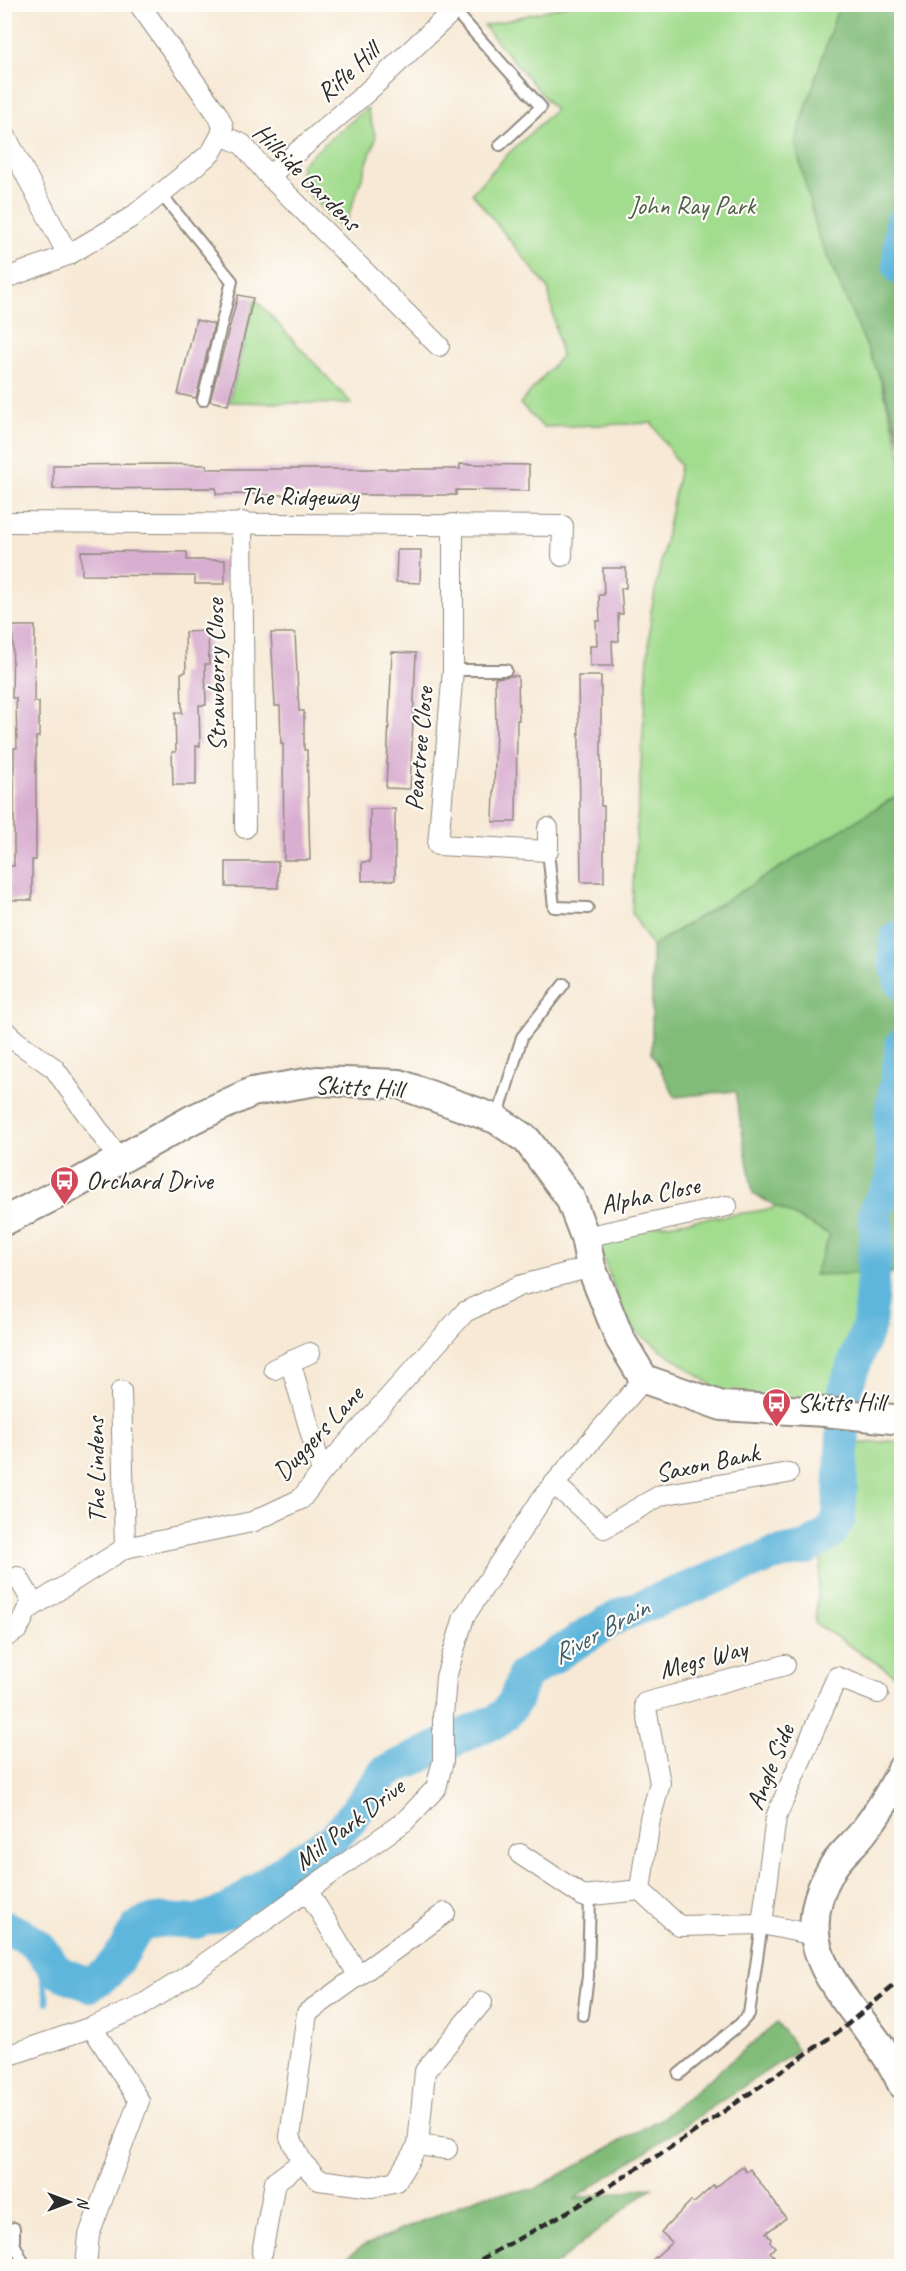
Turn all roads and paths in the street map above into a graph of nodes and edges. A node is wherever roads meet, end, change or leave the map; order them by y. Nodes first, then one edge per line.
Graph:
1 (139, 4) edge
2 (457, 7) edge
3 (4, 133) edge
4 (221, 135) junction
5 (500, 145) dead end
6 (269, 176) junction
7 (160, 194) junction
8 (68, 255) junction
9 (4, 279) edge
10 (439, 346) dead end
11 (203, 400) dead end
12 (4, 522) edge
13 (242, 522) junction
14 (453, 524) junction
15 (562, 556) dead end
16 (453, 670) junction
17 (506, 670) dead end
18 (245, 828) dead end
19 (548, 828) dead end
20 (548, 851) junction
21 (588, 909) dead end
22 (564, 984) dead end
23 (4, 1030) edge
24 (496, 1119) junction
25 (119, 1160) junction
26 (727, 1206) dead end
27 (4, 1221) edge
28 (585, 1237) junction
29 (591, 1267) junction
30 (310, 1353) dead end
31 (644, 1379) junction
32 (121, 1390) dead end
33 (902, 1420) edge
34 (322, 1472) junction
35 (788, 1473) dead end
36 (554, 1484) junction
37 (125, 1548) junction
38 (18, 1577) dead end
39 (34, 1605) junction
40 (4, 1638) edge
41 (785, 1665) dead end
42 (878, 1693) dead end
43 (902, 1769) edge
44 (520, 1854) dead end
45 (308, 1890) junction
46 (640, 1890) junction
47 (590, 1895) junction
48 (445, 1913) dead end
49 (762, 1924) junction
50 (814, 1935) junction
51 (359, 1976) junction
52 (482, 2002) dead end
53 (583, 2015) dead end
54 (92, 2027) junction
55 (4, 2057) edge
56 (4, 2074) edge
57 (680, 2074) dead end
58 (902, 2084) edge
59 (4, 2105) edge
60 (418, 2145) junction
61 (447, 2149) dead end
62 (302, 2162) junction
63 (14, 2228) dead end
64 (262, 2253) dead end
65 (25, 2266) edge
66 (86, 2266) edge

1 - 4 street, Hillside Gardens
2 - 5 lane
2 - 6 street, Rifle Hill
3 - 8 street
4 - 6 street, Hillside Gardens
4 - 7 street
6 - 10 street, Hillside Gardens
7 - 8 street
7 - 11 lane
8 - 9 street
12 - 13 street, The Ridgeway
13 - 14 street, The Ridgeway
13 - 18 street, Strawberry Close
14 - 15 street, The Ridgeway
14 - 16 street, Peartree Close
16 - 17 lane
16 - 20 street, Peartree Close
19 - 20 street
20 - 21 lane
22 - 24 lane
23 - 25 street
24 - 25 street, Skitts Hill
24 - 28 street, Skitts Hill
25 - 27 street, Skitts Hill
26 - 28 street, Alpha Close
28 - 29 street, Skitts Hill
29 - 31 street, Skitts Hill
29 - 34 street, Duggers Lane
30 - 34 street
31 - 33 street
31 - 36 street, Mill Park Drive
32 - 37 street, The Lindens
34 - 37 street, Duggers Lane
35 - 36 street, Saxon Bank
36 - 45 street, Mill Park Drive
37 - 39 street, Duggers Lane
38 - 39 street
39 - 40 street, Duggers Lane
41 - 46 street, Megs Way
42 - 49 street, Angle Side
43 - 50 street
44 - 47 street
45 - 51 street
45 - 54 street, Mill Park Drive
46 - 47 street
46 - 49 street
47 - 53 lane
48 - 51 street
49 - 50 street
49 - 57 lane
50 - 58 street
51 - 62 street
52 - 60 street
54 - 55 street, Mill Park Drive
54 - 66 street
56 - 59 lane
60 - 61 street
60 - 62 street
62 - 64 street
63 - 65 lane

